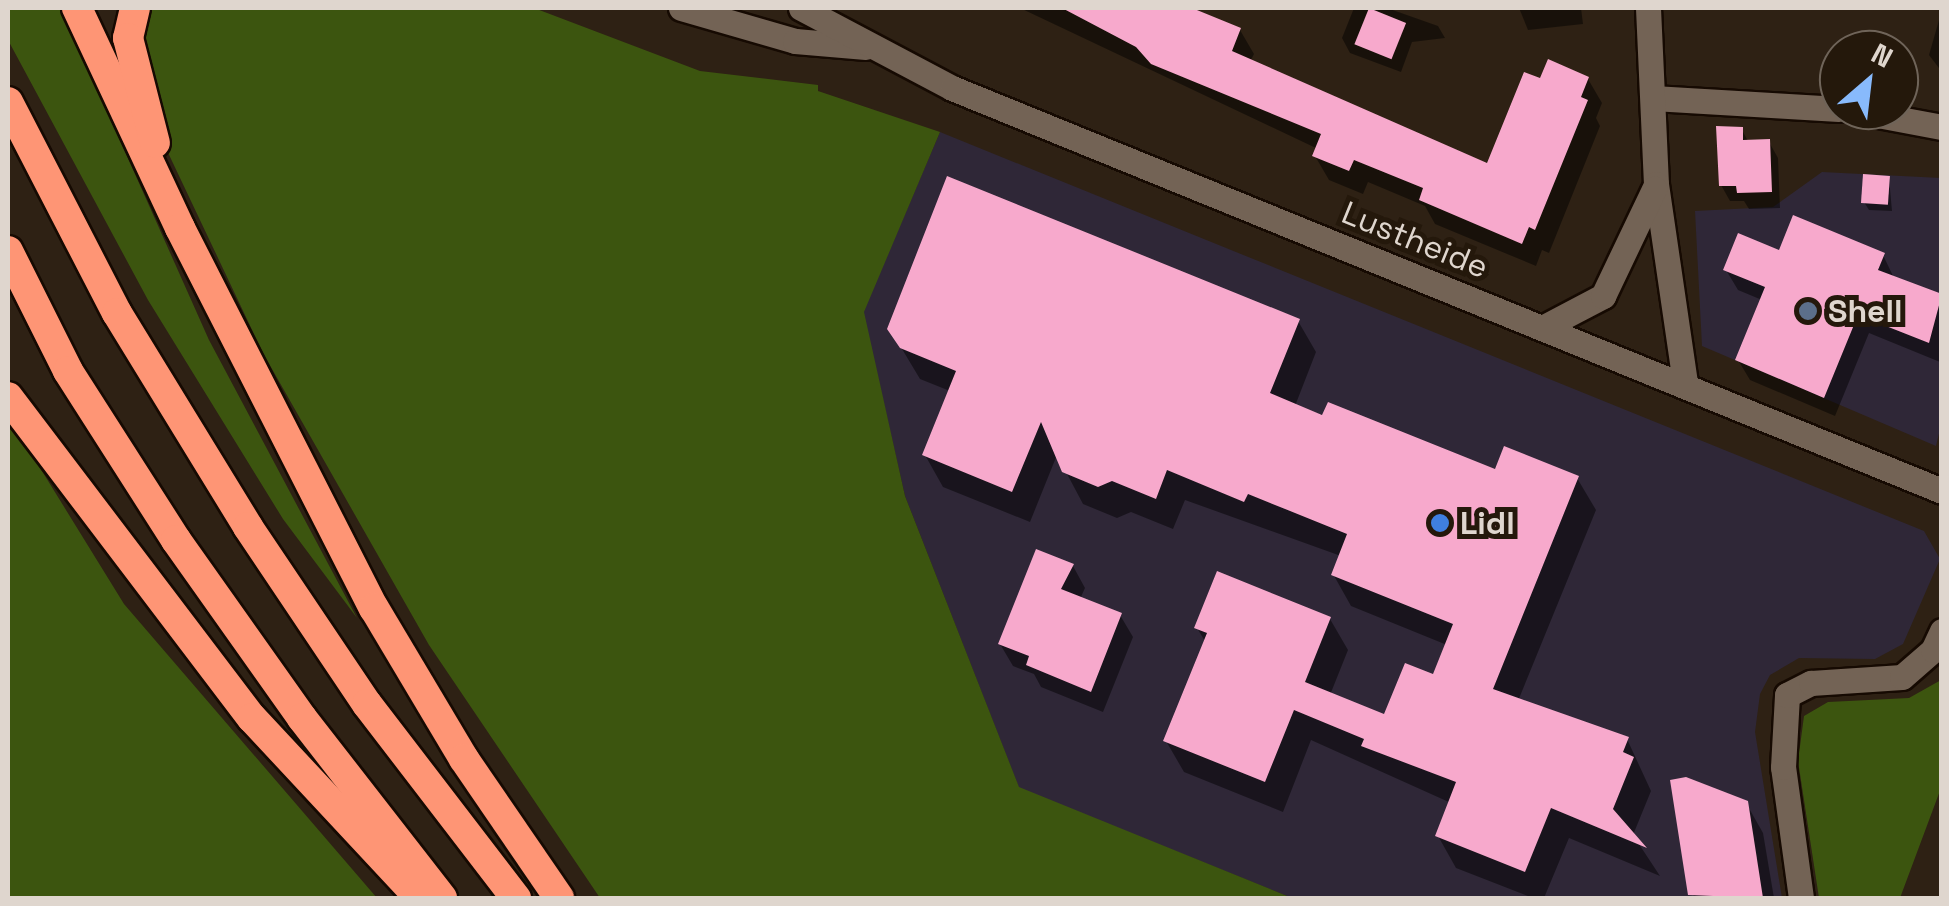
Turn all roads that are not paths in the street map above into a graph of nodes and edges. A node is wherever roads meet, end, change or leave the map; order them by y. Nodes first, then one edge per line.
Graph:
1 (77, 8) edge
2 (135, 8) edge
3 (681, 8) edge
4 (800, 8) edge
5 (1648, 8) edge
6 (866, 48) junction
7 (1653, 98) junction
8 (8, 102) edge
9 (1819, 108) edge
10 (1656, 184) junction
11 (180, 228) junction
12 (8, 250) edge
13 (1544, 327) junction
14 (1685, 382) junction
15 (8, 397) edge
16 (1942, 491) edge
17 (1942, 631) edge
18 (420, 898) edge
19 (442, 898) edge
20 (516, 898) edge
21 (559, 898) edge
22 (1801, 898) edge

1 - 11 highway
2 - 11 highway
3 - 6 main road, Lustheide
4 - 6 main road, Lustheide
5 - 7 main road
6 - 13 main road, Lustheide
7 - 9 main road
7 - 10 main road
8 - 20 highway
10 - 13 main road
10 - 14 main road
11 - 21 highway
12 - 19 highway
13 - 14 main road, Lustheide
14 - 16 main road, Lustheide
15 - 18 highway
17 - 22 main road

